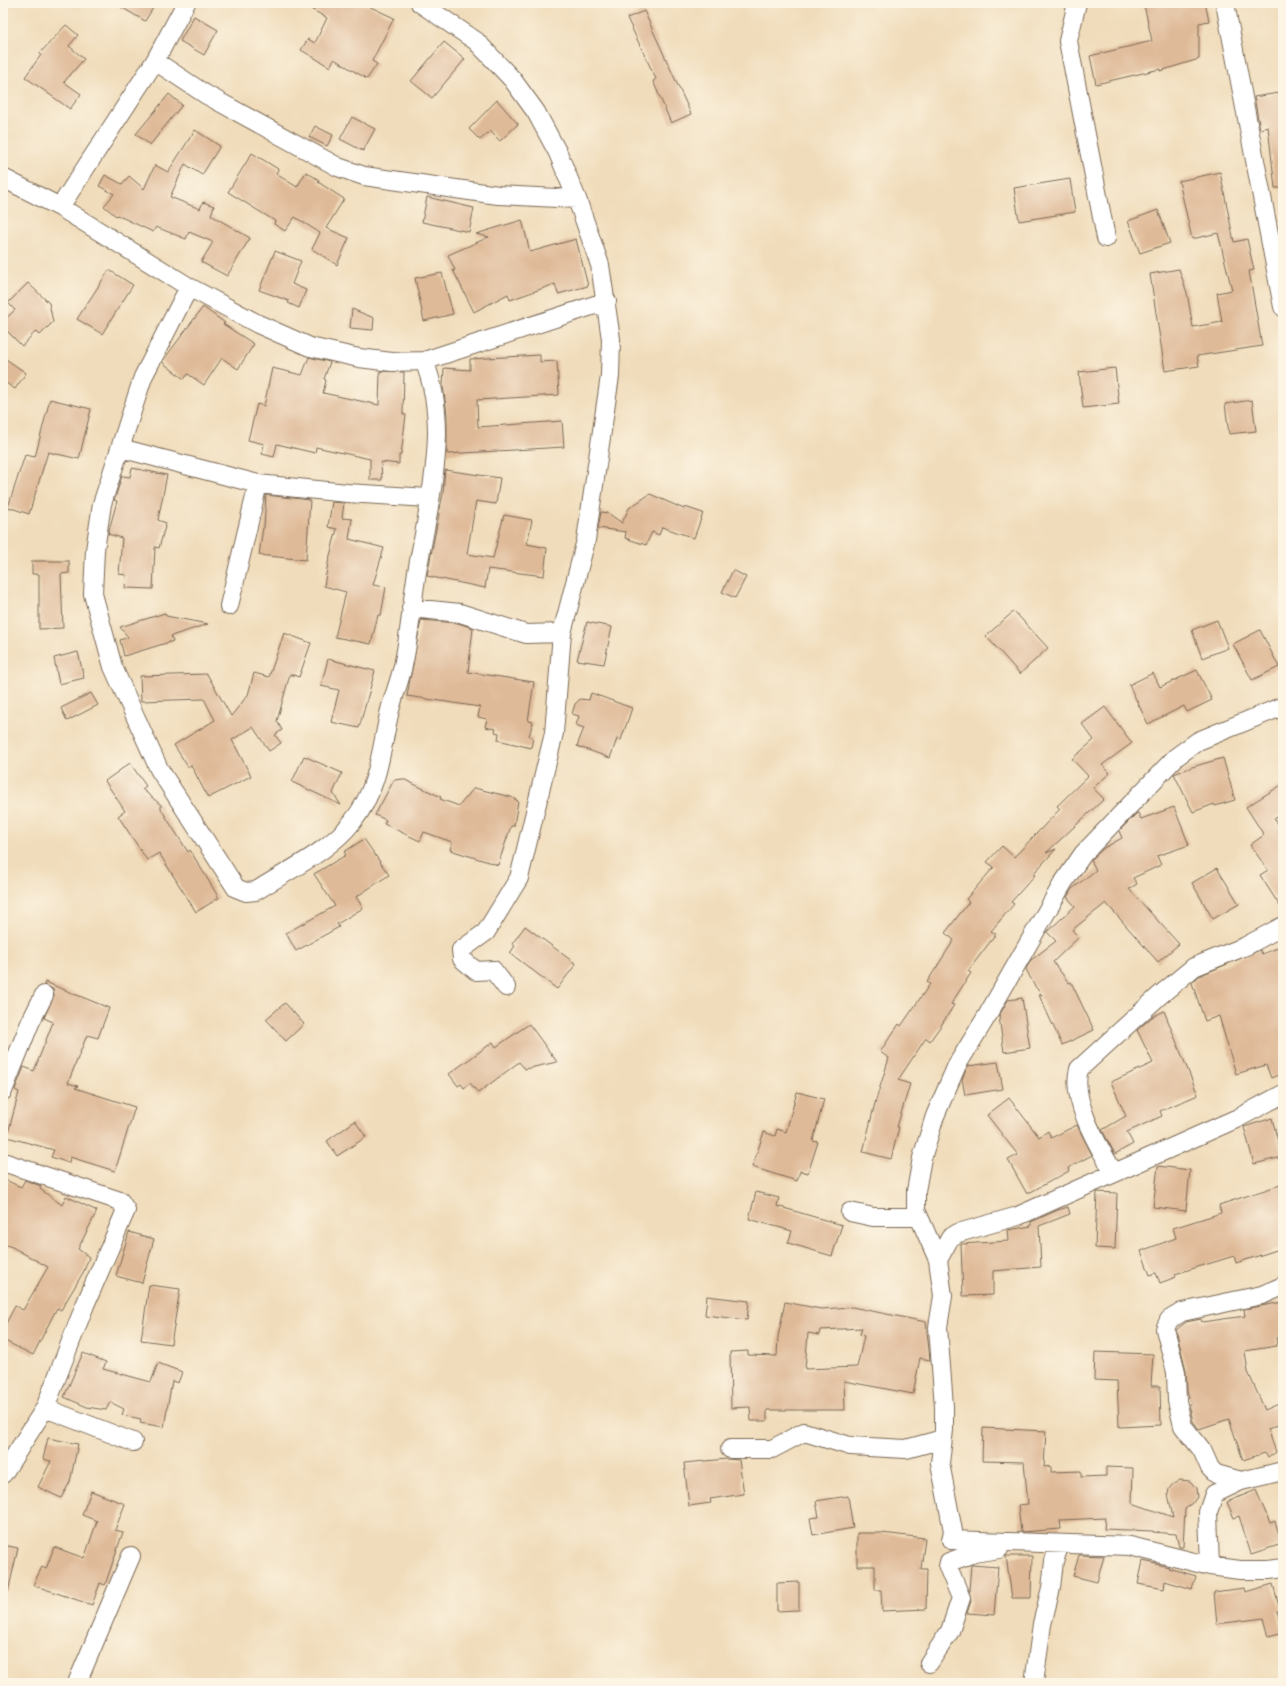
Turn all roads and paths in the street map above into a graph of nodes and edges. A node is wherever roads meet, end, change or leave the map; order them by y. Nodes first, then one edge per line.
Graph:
1 (186, 3) edge
2 (420, 3) edge
3 (1077, 3) edge
4 (1225, 3) edge
5 (154, 61) junction
6 (3, 178) edge
7 (577, 199) junction
8 (60, 207) junction
9 (1106, 238) dead end
10 (1280, 275) edge
11 (189, 287) junction
12 (607, 301) junction
13 (1283, 307) edge
14 (424, 361) junction
15 (120, 448) junction
16 (258, 484) junction
17 (429, 498) junction
18 (229, 606) dead end
19 (411, 608) junction
20 (562, 633) junction
21 (1283, 706) edge
22 (1283, 926) edge
23 (506, 988) dead end
24 (44, 994) dead end
25 (3, 1091) edge
26 (1283, 1094) edge
27 (3, 1162) edge
28 (1114, 1173) junction
29 (850, 1212) dead end
30 (918, 1217) junction
31 (928, 1237) junction
32 (950, 1238) junction
33 (938, 1260) junction
34 (1283, 1286) edge
35 (45, 1408) junction
36 (943, 1439) junction
37 (133, 1442) dead end
38 (730, 1450) dead end
39 (1283, 1471) edge
40 (3, 1474) edge
41 (1241, 1481) junction
42 (1053, 1550) junction
43 (132, 1556) dead end
44 (1210, 1566) junction
45 (1283, 1568) edge
46 (929, 1663) dead end
47 (78, 1683) edge
48 (1034, 1683) edge

1 - 5 street
2 - 7 street
3 - 9 street
4 - 10 street
5 - 7 street
5 - 8 street
6 - 8 street
7 - 12 street
8 - 11 street
10 - 13 street
11 - 14 street
11 - 15 street
12 - 14 street
12 - 20 street
14 - 17 street
15 - 16 street
15 - 19 street
16 - 17 street
16 - 18 street
17 - 19 street
19 - 20 street
20 - 23 street
21 - 30 street
22 - 28 street
24 - 25 street
26 - 28 street
27 - 35 street
28 - 32 street
29 - 30 street
30 - 31 street
31 - 32 street
31 - 33 street
32 - 33 street
33 - 36 street
34 - 41 street
35 - 37 street
35 - 40 street
36 - 38 street
36 - 42 street
39 - 41 street
41 - 44 street
42 - 44 street
42 - 46 street
42 - 48 street
43 - 47 street
44 - 45 street

